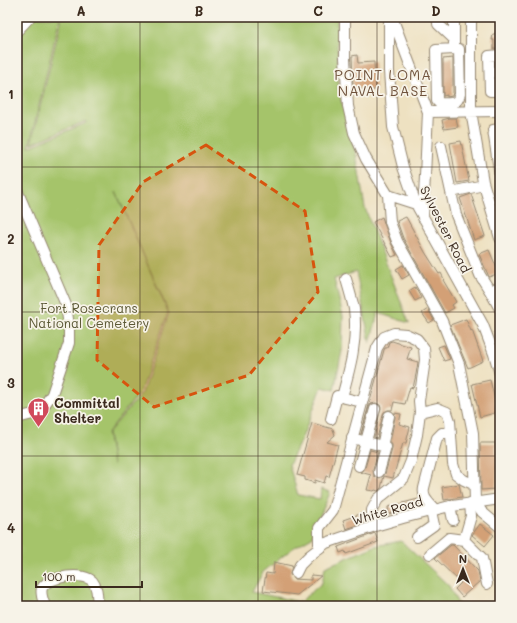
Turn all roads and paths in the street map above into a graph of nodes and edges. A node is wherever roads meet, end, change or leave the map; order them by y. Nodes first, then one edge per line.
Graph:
1 (30, 17) edge
2 (345, 17) edge
3 (389, 17) edge
4 (392, 17) edge
5 (438, 17) edge
6 (454, 17) edge
7 (471, 17) edge
8 (17, 31) edge
9 (456, 46) junction
10 (471, 48) junction
11 (500, 55) edge
12 (495, 72) edge
13 (500, 91) edge
14 (471, 111) junction
15 (500, 111) edge
16 (428, 112) junction
17 (500, 129) edge
18 (441, 146) dead end
19 (500, 176) edge
20 (484, 184) junction
21 (17, 190) edge
22 (451, 192) junction
23 (388, 195) junction
24 (416, 204) junction
25 (423, 218) junction
26 (500, 238) edge
27 (346, 279) dead end
28 (500, 287) edge
29 (490, 291) junction
30 (500, 309) edge
31 (500, 374) edge
32 (342, 397) junction
33 (362, 402) junction
34 (375, 409) dead end
35 (420, 412) junction
36 (389, 416) dead end
37 (17, 418) edge
38 (331, 419) dead end
39 (451, 432) junction
40 (352, 438) junction
41 (366, 442) junction
42 (382, 446) junction
43 (359, 466) dead end
44 (379, 472) dead end
45 (475, 485) junction
46 (500, 499) edge
47 (472, 502) junction
48 (450, 506) junction
49 (433, 510) junction
50 (453, 520) dead end
51 (375, 526) junction
52 (500, 527) edge
53 (417, 537) dead end
54 (464, 540) junction
55 (319, 548) junction
56 (430, 554) dead end
57 (296, 573) dead end
58 (487, 584) dead end
59 (45, 606) edge
60 (98, 606) edge

1 - 8 street
2 - 23 street
3 - 24 street, Sylvester Road
4 - 16 street
5 - 9 street
6 - 9 street
7 - 10 street
9 - 9 street
9 - 10 street
10 - 14 street
11 - 12 street
12 - 13 street
14 - 15 street
14 - 16 street
14 - 20 street
16 - 25 street
17 - 19 street
18 - 22 street
20 - 22 street
20 - 26 street
21 - 37 street
22 - 29 street
23 - 24 street
23 - 45 street
24 - 25 street, Sylvester Road
25 - 31 street, Sylvester Road
27 - 32 street
28 - 29 street
29 - 30 street
32 - 33 street
32 - 38 street
33 - 35 street
33 - 40 street
34 - 41 street
35 - 39 street
35 - 51 street
36 - 42 street
39 - 45 street
39 - 49 street
40 - 41 street
40 - 55 street
41 - 42 street
41 - 43 street
42 - 44 street
45 - 47 street
46 - 47 street, White Road
47 - 48 street, White Road
47 - 52 street
47 - 54 street
48 - 49 street, White Road
48 - 50 street
49 - 51 street, White Road
49 - 53 street
51 - 55 street, White Road
54 - 56 street
54 - 58 street
55 - 57 street, White Road
59 - 60 street

